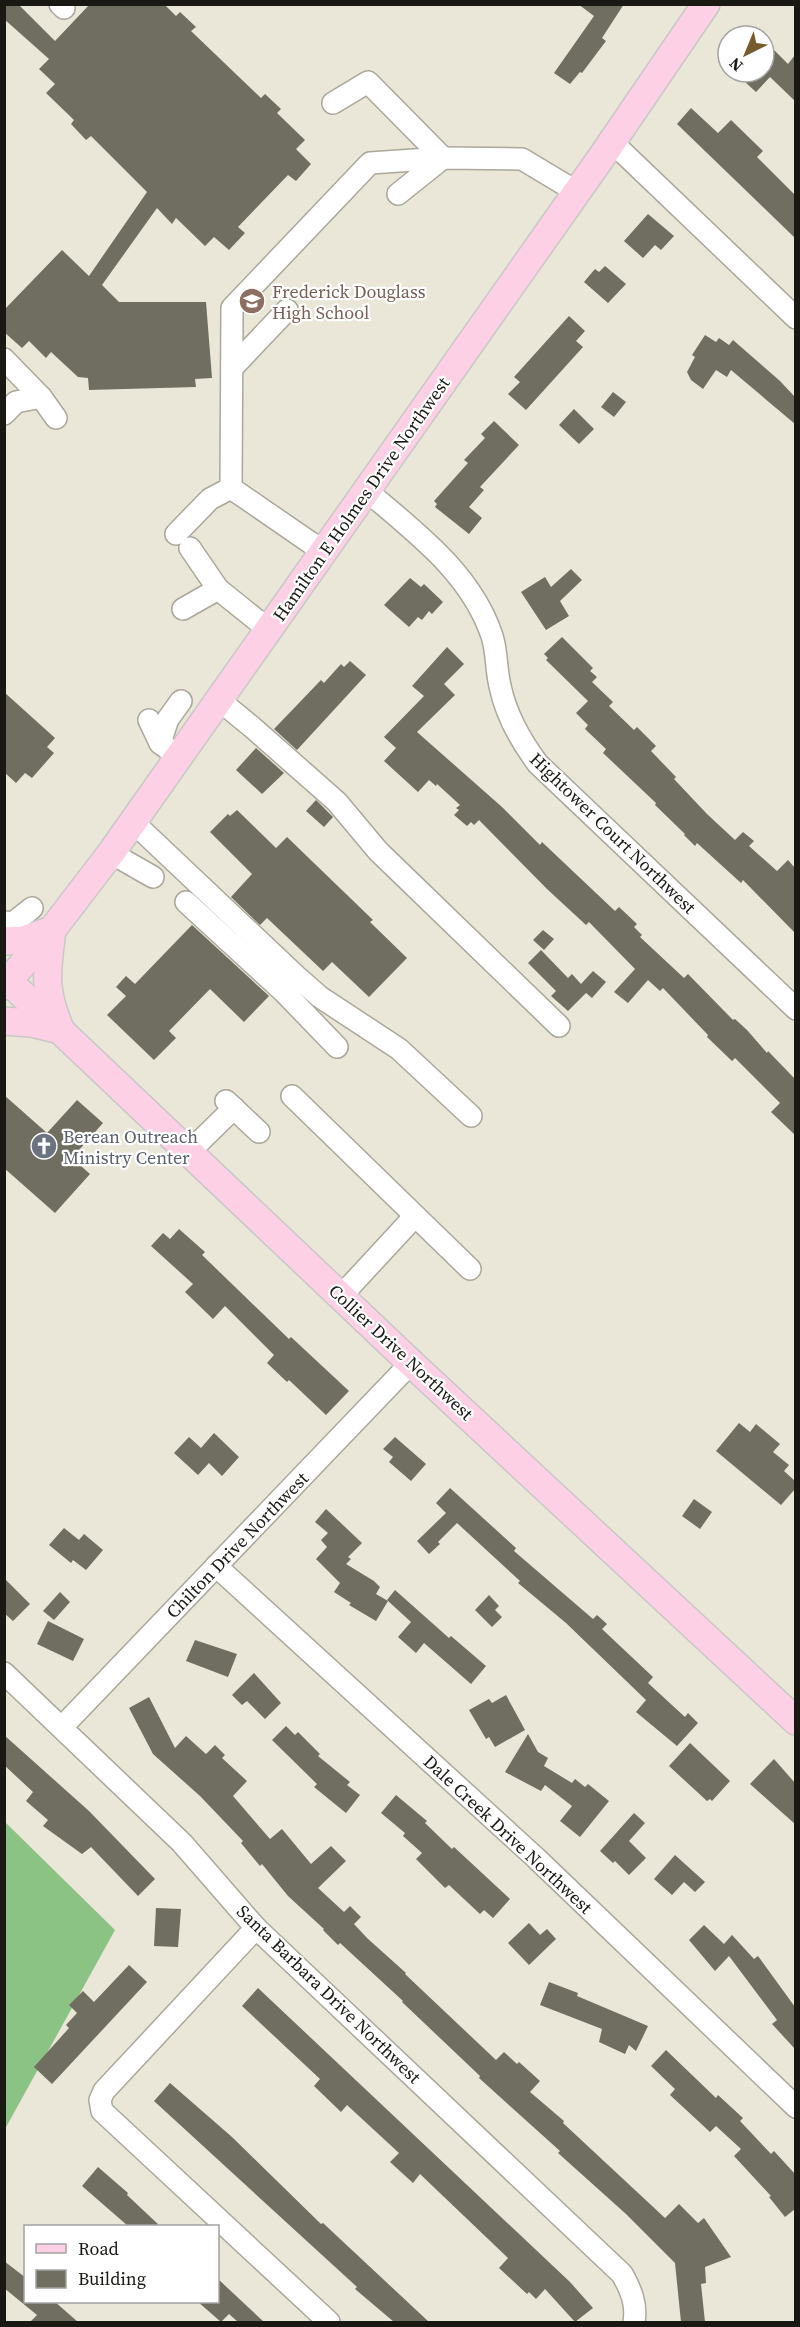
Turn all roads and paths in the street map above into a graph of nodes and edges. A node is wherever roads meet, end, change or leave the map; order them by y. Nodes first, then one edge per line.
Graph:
1 (706, 4) edge
2 (333, 103) dead end
3 (612, 142) junction
4 (443, 158) junction
5 (577, 192) junction
6 (398, 194) dead end
7 (287, 309) dead end
8 (795, 318) edge
9 (5, 362) edge
10 (233, 367) junction
11 (41, 397) junction
12 (4, 414) edge
13 (56, 418) dead end
14 (231, 488) junction
15 (367, 492) junction
16 (324, 552) junction
17 (218, 590) junction
18 (183, 609) dead end
19 (269, 630) junction
20 (199, 707) junction
21 (149, 720) dead end
22 (169, 750) junction
23 (133, 822) junction
24 (111, 853) junction
25 (153, 877) dead end
26 (186, 902) dead end
27 (32, 908) dead end
28 (4, 922) edge
29 (52, 930) junction
30 (4, 941) edge
31 (6, 981) edge
32 (795, 1009) edge
33 (4, 1021) edge
34 (559, 1026) dead end
35 (61, 1030) junction
36 (338, 1047) dead end
37 (292, 1096) dead end
38 (471, 1116) dead end
39 (259, 1132) dead end
40 (189, 1152) junction
41 (415, 1216) junction
42 (470, 1269) dead end
43 (341, 1296) junction
44 (411, 1363) junction
45 (216, 1566) junction
46 (4, 1672) edge
47 (795, 1721) edge
48 (62, 1727) junction
49 (256, 1928) junction
50 (795, 2107) edge
51 (329, 2322) edge
52 (634, 2322) edge

1 - 3 main road, Hamilton E Holmes Drive Northwest
2 - 4 street
3 - 5 main road, Hamilton E Holmes Drive Northwest
3 - 8 street
4 - 5 street
4 - 6 street
4 - 10 street
5 - 15 main road, Hamilton E Holmes Drive Northwest
7 - 10 street
9 - 11 street
10 - 14 street
11 - 12 street
11 - 13 street
14 - 16 street
14 - 17 street
15 - 16 main road, Hamilton E Holmes Drive Northwest
15 - 32 street, Hightower Court Northwest
16 - 19 main road, Hamilton E Holmes Drive Northwest
17 - 18 street
17 - 19 street
19 - 20 main road, Hamilton E Holmes Drive Northwest
20 - 22 main road, Hamilton E Holmes Drive Northwest
20 - 34 street
21 - 22 street
22 - 23 main road, Hamilton E Holmes Drive Northwest
23 - 24 main road, Hamilton E Holmes Drive Northwest
23 - 38 street
24 - 25 street
24 - 29 main road, Hamilton E Holmes Drive Northwest
26 - 36 street
27 - 28 street
29 - 30 main road
29 - 31 main road, Hamilton E Holmes Drive Northwest
29 - 35 main road
31 - 35 main road, Collier Drive Northwest
33 - 35 main road
35 - 40 main road, Collier Drive Northwest
37 - 41 street
39 - 40 street
40 - 43 main road, Collier Drive Northwest
41 - 42 street
41 - 43 street
43 - 44 main road, Collier Drive Northwest
44 - 45 street, Chilton Drive Northwest
44 - 47 main road, Collier Drive Northwest
45 - 48 street, Chilton Drive Northwest
45 - 50 street, Dale Creek Drive Northwest
46 - 48 street, Santa Barbara Drive Northwest
48 - 49 street, Santa Barbara Drive Northwest
49 - 51 street
49 - 52 street, Santa Barbara Drive Northwest

